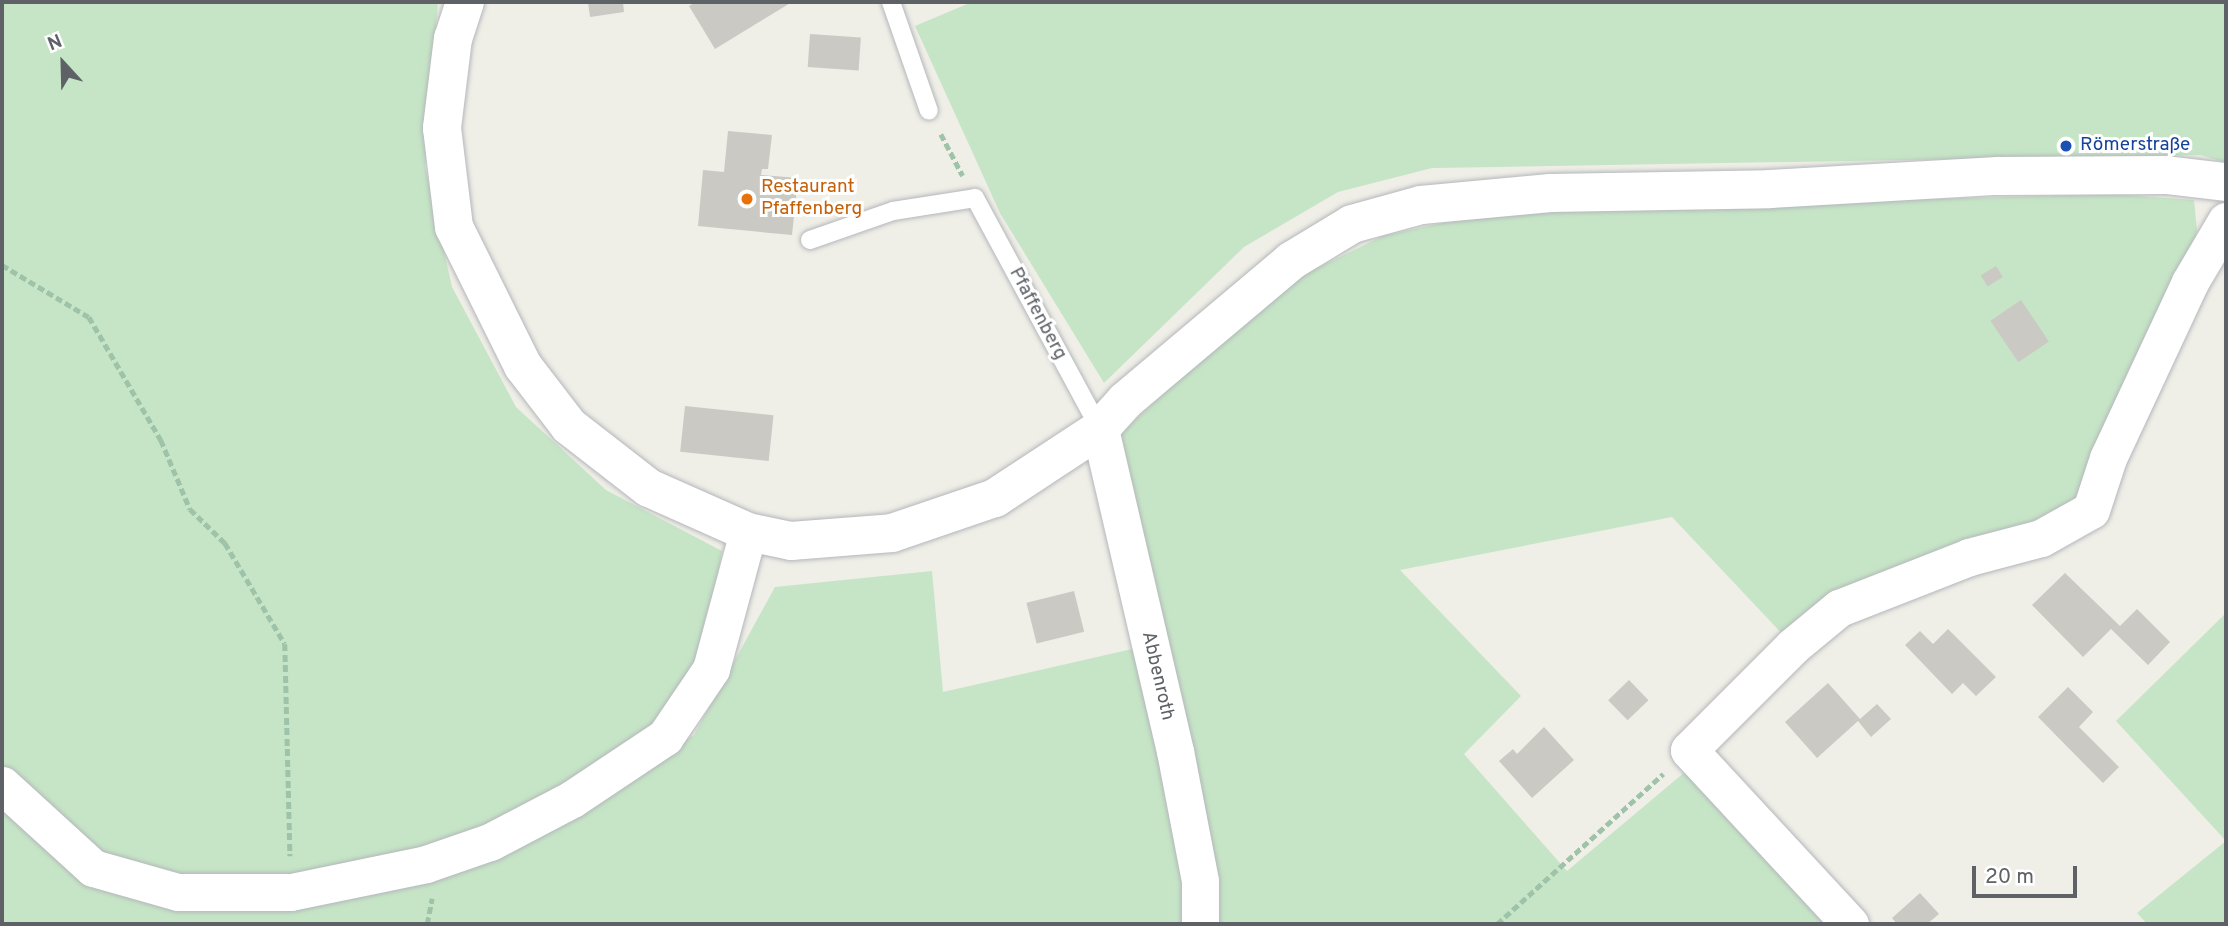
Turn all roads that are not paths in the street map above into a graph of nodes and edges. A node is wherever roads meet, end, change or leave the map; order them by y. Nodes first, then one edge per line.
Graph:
1 (465, 2) edge
2 (891, 2) edge
3 (929, 111) road end
4 (2226, 182) edge
5 (2226, 221) edge
6 (810, 240) dead end
7 (1100, 429) junction
8 (748, 532) junction
9 (2, 785) edge
10 (1200, 924) edge
11 (1850, 924) edge

1 - 8 main road
2 - 3 lane
4 - 7 main road
5 - 11 street
6 - 7 lane, Pfaffenberg
7 - 8 main road
7 - 10 street, Abbenroth
8 - 9 street

